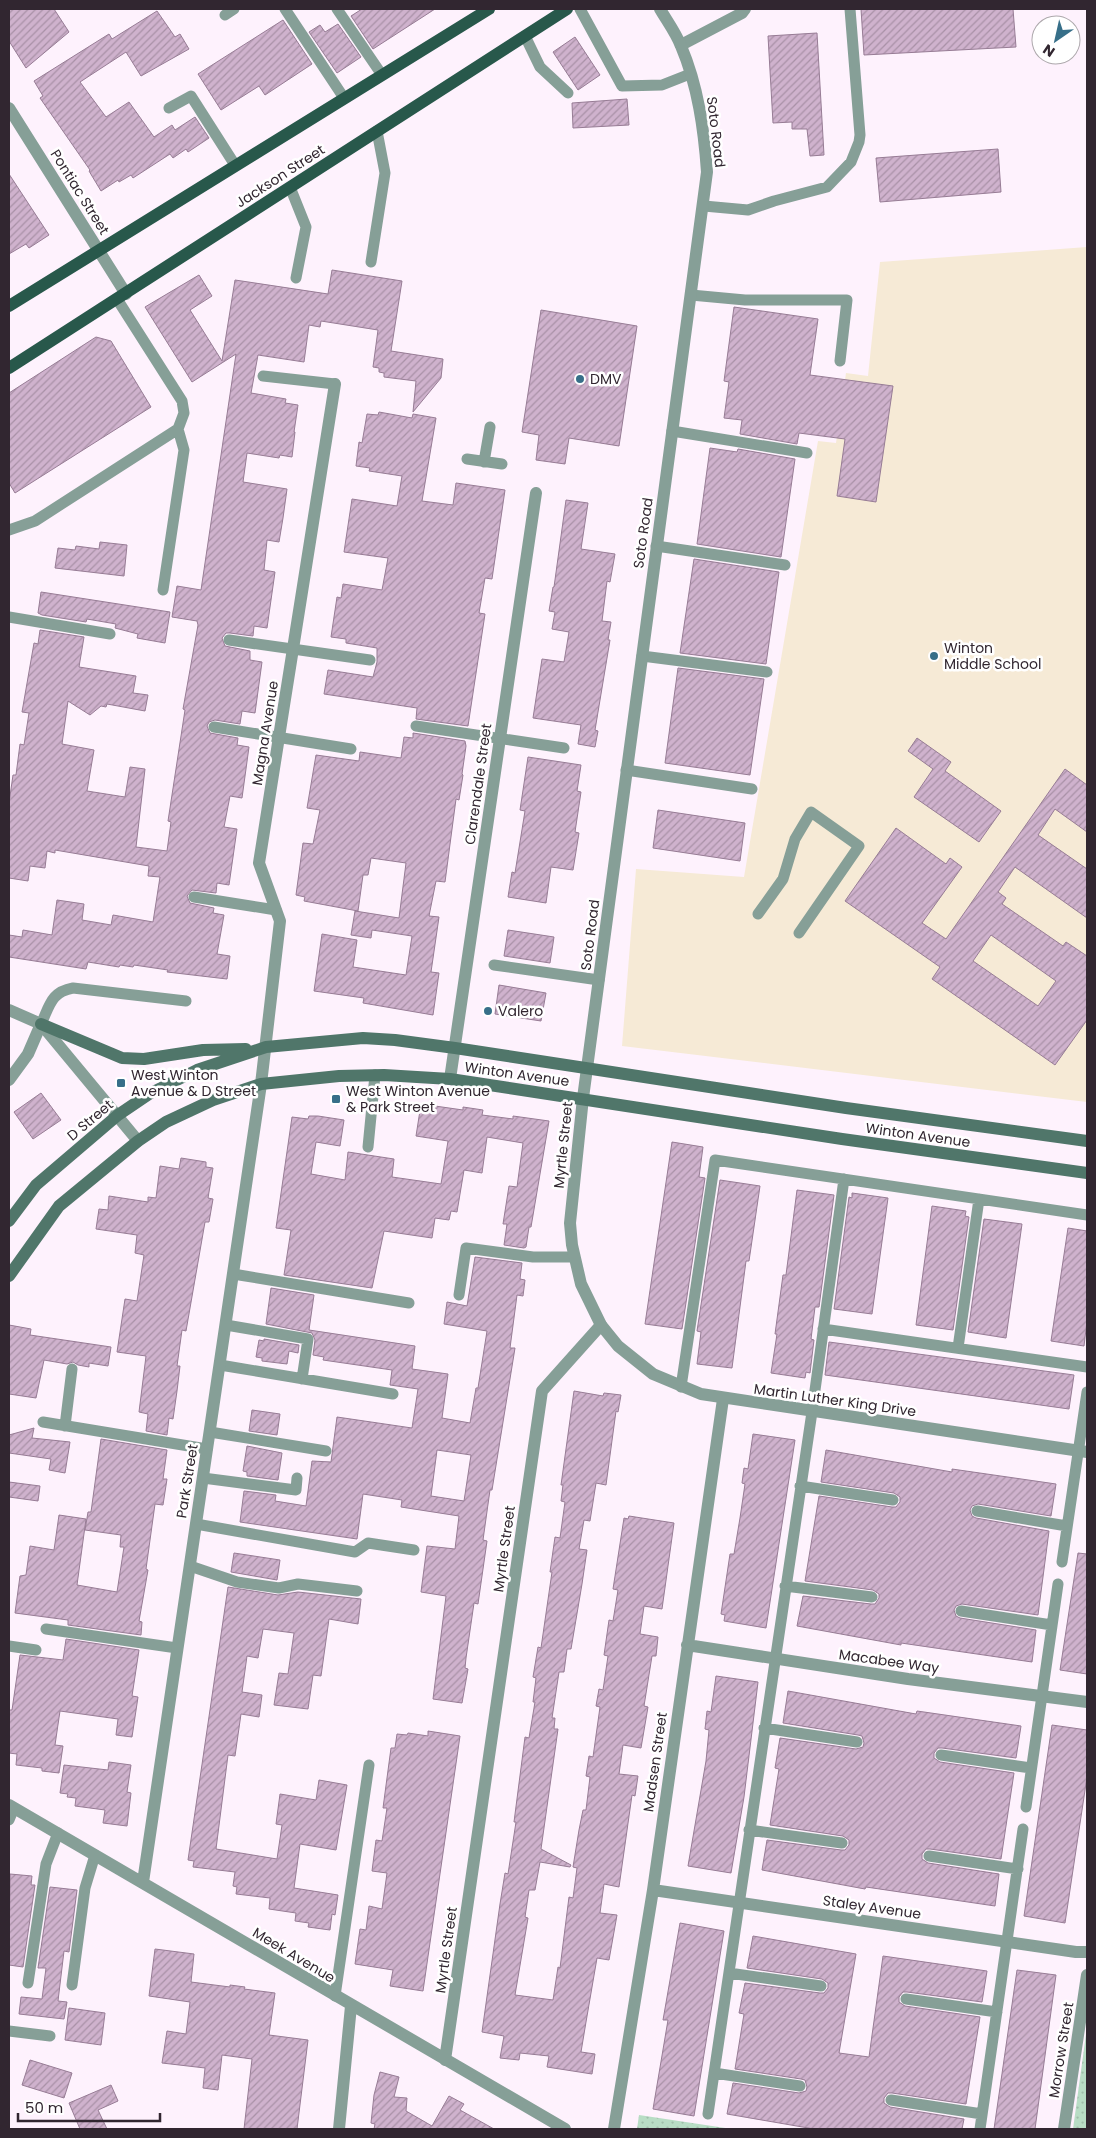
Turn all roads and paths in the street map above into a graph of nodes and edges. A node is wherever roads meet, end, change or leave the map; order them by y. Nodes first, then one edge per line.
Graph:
1 (285, 9) edge
2 (337, 9) edge
3 (567, 9) edge
4 (580, 9) edge
5 (660, 9) edge
6 (745, 9) edge
7 (850, 9) edge
8 (480, 11) edge
9 (525, 36) junction
10 (681, 45) junction
11 (382, 74) junction
12 (690, 74) junction
13 (568, 93) dead end
14 (344, 98) junction
15 (9, 108) edge
16 (169, 108) dead end
17 (377, 131) junction
18 (235, 165) junction
19 (290, 187) junction
20 (704, 206) junction
21 (99, 249) junction
22 (371, 262) dead end
23 (296, 278) dead end
24 (691, 295) junction
25 (121, 296) junction
26 (9, 306) edge
27 (840, 361) dead end
28 (9, 368) edge
29 (263, 376) dead end
30 (335, 384) joint
31 (490, 427) dead end
32 (178, 429) junction
33 (672, 431) junction
34 (806, 453) dead end
35 (467, 459) dead end
36 (484, 462) junction
37 (502, 464) dead end
38 (536, 494) dead end
39 (9, 530) edge
40 (656, 546) junction
41 (785, 565) dead end
42 (163, 590) dead end
43 (9, 617) edge
44 (110, 634) dead end
45 (229, 640) dead end
46 (293, 649) junction
47 (642, 656) junction
48 (370, 660) dead end
49 (767, 672) dead end
50 (416, 726) dead end
51 (214, 727) dead end
52 (279, 737) junction
53 (500, 738) junction
54 (564, 748) dead end
55 (351, 749) dead end
56 (626, 770) junction
57 (752, 789) dead end
58 (194, 897) dead end
59 (276, 910) junction
60 (758, 914) dead end
61 (799, 933) dead end
62 (494, 965) dead end
63 (599, 980) junction
64 (186, 1001) dead end
65 (9, 1010) edge
66 (42, 1024) junction
67 (261, 1048) junction
68 (454, 1048) junction
69 (588, 1069) junction
70 (376, 1076) junction
71 (450, 1079) junction
72 (9, 1080) edge
73 (262, 1084) junction
74 (583, 1098) junction
75 (118, 1115) junction
76 (138, 1141) junction
77 (1087, 1141) edge
78 (368, 1147) dead end
79 (1087, 1173) edge
80 (844, 1179) junction
81 (978, 1199) junction
82 (1087, 1215) edge
83 (9, 1221) edge
84 (574, 1257) junction
85 (233, 1274) junction
86 (9, 1276) edge
87 (459, 1295) dead end
88 (409, 1303) dead end
89 (226, 1325) junction
90 (601, 1325) junction
91 (824, 1329) junction
92 (958, 1348) junction
93 (220, 1365) junction
94 (1087, 1367) edge
95 (72, 1369) dead end
96 (302, 1379) junction
97 (681, 1387) junction
98 (1087, 1392) edge
99 (393, 1394) dead end
100 (723, 1399) junction
101 (812, 1412) junction
102 (43, 1422) dead end
103 (65, 1426) junction
104 (210, 1432) junction
105 (207, 1449) junction
106 (326, 1450) dead end
107 (1083, 1452) edge
108 (203, 1478) junction
109 (297, 1478) dead end
110 (800, 1486) junction
111 (893, 1500) dead end
112 (977, 1511) dead end
113 (196, 1524) junction
114 (1068, 1526) junction
115 (414, 1550) dead end
116 (1062, 1562) dead end
117 (190, 1566) junction
118 (1058, 1584) dead end
119 (785, 1586) junction
120 (357, 1591) dead end
121 (872, 1597) dead end
122 (962, 1611) dead end
123 (1052, 1625) junction
124 (46, 1629) dead end
125 (687, 1645) junction
126 (9, 1646) edge
127 (177, 1648) junction
128 (36, 1650) dead end
129 (774, 1659) junction
130 (1042, 1697) junction
131 (1087, 1702) edge
132 (764, 1728) junction
133 (857, 1742) dead end
134 (941, 1755) dead end
135 (369, 1765) dead end
136 (1031, 1768) junction
137 (1026, 1807) dead end
138 (11, 1811) edge
139 (1023, 1829) dead end
140 (749, 1830) junction
141 (58, 1833) junction
142 (842, 1844) dead end
143 (95, 1855) junction
144 (928, 1856) dead end
145 (1018, 1869) junction
146 (143, 1882) junction
147 (653, 1890) junction
148 (739, 1903) junction
149 (1008, 1942) junction
150 (1087, 1952) edge
151 (729, 1973) junction
152 (1087, 1975) edge
153 (28, 1983) dead end
154 (72, 1985) dead end
155 (821, 1986) dead end
156 (334, 1996) junction
157 (906, 1999) dead end
158 (351, 2006) junction
159 (997, 2012) junction
160 (9, 2031) edge
161 (50, 2036) dead end
162 (445, 2060) junction
163 (714, 2073) junction
164 (800, 2086) dead end
165 (891, 2100) dead end
166 (708, 2114) dead end
167 (982, 2114) junction
168 (339, 2129) edge
169 (565, 2129) edge
170 (614, 2129) edge
171 (980, 2129) edge
172 (1064, 2129) edge

1 - 14 lane
2 - 11 lane
3 - 9 main road, Jackson Street
4 - 12 lane
5 - 10 street, Soto Road
6 - 10 street
7 - 20 lane
8 - 11 main road
9 - 13 lane
9 - 17 main road, Jackson Street
10 - 12 street, Soto Road
11 - 14 main road
12 - 20 street, Soto Road
14 - 18 main road
15 - 21 street, Pontiac Street
16 - 18 lane
17 - 19 main road, Jackson Street
17 - 22 lane
18 - 21 main road
19 - 23 lane
19 - 25 main road, Jackson Street
20 - 24 street, Soto Road
21 - 25 street, Pontiac Street
21 - 26 main road
24 - 27 lane
24 - 33 street, Soto Road
25 - 28 main road, Jackson Street
25 - 32 lane
29 - 30 lane
30 - 46 street, Magna Avenue
31 - 36 lane
32 - 39 lane
32 - 42 lane
33 - 34 lane
33 - 40 street, Soto Road
35 - 36 lane
36 - 37 lane
38 - 53 street, Clarendale Street
40 - 41 lane
40 - 47 street, Soto Road
43 - 44 lane
45 - 46 lane
46 - 48 lane
46 - 52 street, Magna Avenue
47 - 49 lane
47 - 56 street, Soto Road
50 - 53 lane
51 - 52 lane
52 - 55 lane
52 - 59 street, Magna Avenue
53 - 54 lane
53 - 68 street, Clarendale Street
56 - 57 lane
56 - 63 street, Soto Road
58 - 59 lane
59 - 67 street, Magna Avenue
60 - 61 lane
62 - 63 lane
63 - 69 street, Soto Road
64 - 66 lane
65 - 66 street
66 - 67 main road
66 - 72 street
66 - 75 street
67 - 68 main road, Winton Avenue
67 - 73 street, Magna Avenue
67 - 75 main road, D Street
68 - 69 main road, Winton Avenue
68 - 71 street, Clarendale Street
69 - 74 street, Myrtle Street
69 - 77 main road, Winton Avenue
70 - 71 main road, Winton Avenue
70 - 73 main road, Winton Avenue
70 - 78 lane
71 - 74 main road, Winton Avenue
73 - 76 main road, Winton Avenue
73 - 85 street, Park Street
74 - 79 main road, Winton Avenue
74 - 84 street, Myrtle Street
75 - 76 street
75 - 83 main road, D Street
76 - 86 main road
80 - 81 lane
80 - 91 lane
80 - 97 lane
81 - 82 lane
81 - 92 lane
84 - 87 lane
84 - 90 street, Myrtle Street
85 - 88 lane
85 - 89 street, Park Street
89 - 93 street, Park Street
89 - 96 lane
90 - 97 street, Martin Luther King Drive
90 - 162 street, Myrtle Street
91 - 92 lane
91 - 101 lane
92 - 94 lane
93 - 96 lane
93 - 104 street, Park Street
95 - 103 lane
96 - 99 lane
97 - 100 street, Martin Luther King Drive
98 - 107 lane
100 - 101 street, Martin Luther King Drive
100 - 125 street, Madsen Street
101 - 107 street, Martin Luther King Drive
101 - 110 lane
102 - 103 lane
103 - 105 lane
104 - 105 street, Park Street
104 - 106 lane
105 - 108 street, Park Street
107 - 114 lane
108 - 109 lane
108 - 113 street, Park Street
110 - 111 lane
110 - 119 lane
112 - 114 lane
113 - 115 lane
113 - 117 street, Park Street
114 - 116 lane
117 - 120 lane
117 - 127 street, Park Street
118 - 123 lane
119 - 121 lane
119 - 129 lane
122 - 123 lane
123 - 130 lane
124 - 127 lane
125 - 129 street, Macabee Way
125 - 147 street, Madsen Street
126 - 128 lane
127 - 146 street, Park Street
129 - 130 street, Macabee Way
129 - 132 lane
130 - 131 street, Macabee Way
130 - 136 lane
132 - 133 lane
132 - 140 lane
134 - 136 lane
135 - 156 lane
136 - 137 lane
138 - 141 street, Meek Avenue
139 - 145 lane
140 - 142 lane
140 - 148 lane
141 - 143 street, Meek Avenue
141 - 153 lane
143 - 146 street, Meek Avenue
143 - 154 lane
144 - 145 lane
145 - 149 lane
146 - 156 street, Meek Avenue
147 - 148 street, Staley Avenue
147 - 170 street, Madsen Street
148 - 149 street, Staley Avenue
148 - 151 lane
149 - 150 street, Staley Avenue
149 - 159 lane
151 - 155 lane
151 - 163 lane
152 - 172 street, Morrow Street
156 - 158 street, Meek Avenue
157 - 159 lane
158 - 162 street, Meek Avenue
158 - 168 street
159 - 167 lane
160 - 161 lane
162 - 169 street, Meek Avenue
163 - 164 lane
163 - 166 lane
165 - 167 lane
167 - 171 lane

